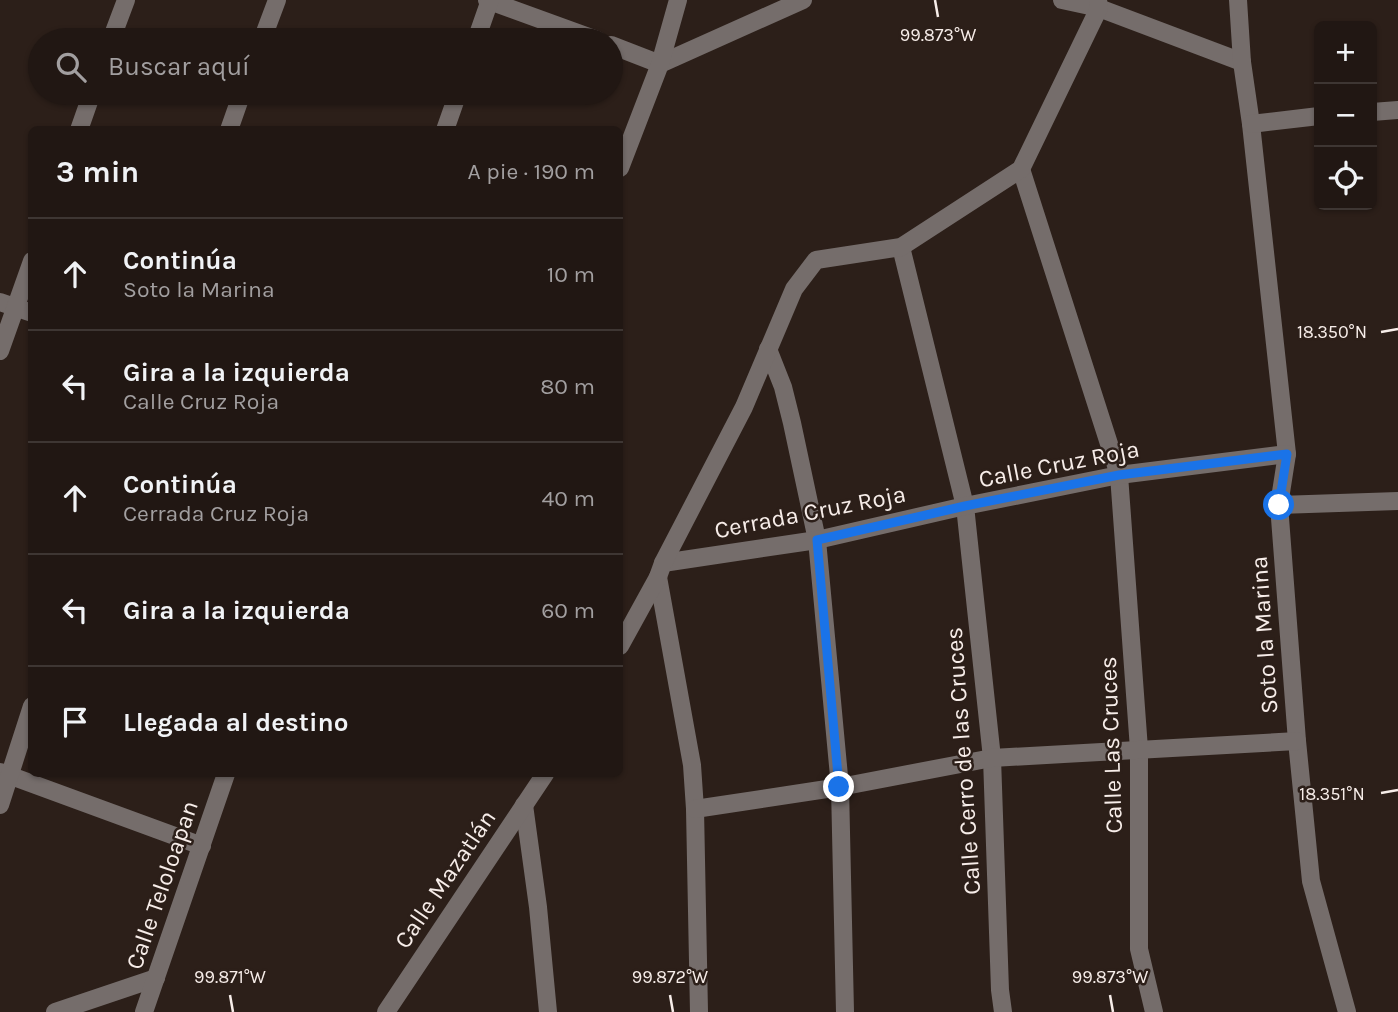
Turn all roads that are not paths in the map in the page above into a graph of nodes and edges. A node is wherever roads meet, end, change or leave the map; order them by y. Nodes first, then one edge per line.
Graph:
1 (126, 0) edge
2 (277, 0) edge
3 (489, 0) edge
4 (678, 0) edge
5 (803, 0) edge
6 (1062, 0) edge
7 (1238, 0) edge
8 (1099, 4) edge
9 (116, 28) edge
10 (266, 28) edge
11 (480, 28) edge
12 (565, 28) edge
13 (623, 50) edge
14 (1242, 62) junction
15 (660, 64) junction
16 (88, 105) edge
17 (238, 105) edge
18 (454, 105) edge
19 (1398, 110) edge
20 (1377, 112) edge
21 (1314, 117) edge
22 (1251, 124) junction
23 (80, 126) edge
24 (230, 126) edge
25 (446, 126) edge
26 (623, 159) edge
27 (1021, 169) junction
28 (901, 247) junction
29 (28, 272) edge
30 (16, 307) edge
31 (768, 348) junction
32 (0, 351) edge
33 (1287, 454) junction
34 (1119, 475) junction
35 (1398, 501) edge
36 (1279, 505) junction
37 (965, 506) junction
38 (817, 540) junction
39 (661, 570) junction
40 (623, 640) edge
41 (28, 716) edge
42 (1297, 741) junction
43 (1139, 749) junction
44 (992, 758) junction
45 (5, 774) edge
46 (225, 777) edge
47 (543, 777) edge
48 (839, 787) junction
49 (0, 805) edge
50 (524, 805) junction
51 (695, 809) junction
52 (202, 846) junction
53 (156, 978) junction
54 (55, 1012) edge
55 (144, 1012) edge
56 (386, 1012) edge
57 (548, 1012) edge
58 (699, 1012) edge
59 (845, 1012) edge
60 (1003, 1012) edge
61 (1154, 1012) edge
62 (1347, 1012) edge

1 - 9 street
2 - 10 street
3 - 11 street
3 - 12 street
4 - 15 street
5 - 15 street
6 - 8 street
7 - 14 street, Soto la Marina
8 - 14 street
8 - 27 street
13 - 15 street
14 - 22 street, Soto la Marina
15 - 26 street
16 - 23 street
17 - 24 street
18 - 25 street
19 - 20 street
21 - 22 street
22 - 33 street, Soto la Marina
27 - 28 street
27 - 34 street, Calle Las Cruces
28 - 31 street
28 - 37 street, Calle Cerro de las Cruces
29 - 30 street
30 - 32 street
31 - 38 street
31 - 39 street
33 - 34 street, Calle Cruz Roja
33 - 36 street, Soto la Marina
34 - 37 street, Calle Cruz Roja
34 - 43 street, Calle Las Cruces
35 - 36 street
36 - 42 street, Soto la Marina
37 - 38 street, Cerrada Cruz Roja
37 - 44 street, Calle Cerro de las Cruces
38 - 39 street, Cerrada Cruz Roja
38 - 48 street
39 - 40 street
39 - 51 street
41 - 45 street
42 - 43 street
42 - 62 street, Soto la Marina
43 - 44 street
43 - 61 street, Calle Las Cruces
44 - 48 street
44 - 60 street, Calle Cerro de las Cruces
45 - 49 street
45 - 52 street
46 - 52 street, Calle Teloloapan
47 - 50 street, Calle Mazatlán
48 - 51 street
48 - 59 street
50 - 56 street, Calle Mazatlán
50 - 57 street
51 - 58 street
52 - 53 street, Calle Teloloapan
53 - 54 street
53 - 55 street, Calle Teloloapan

